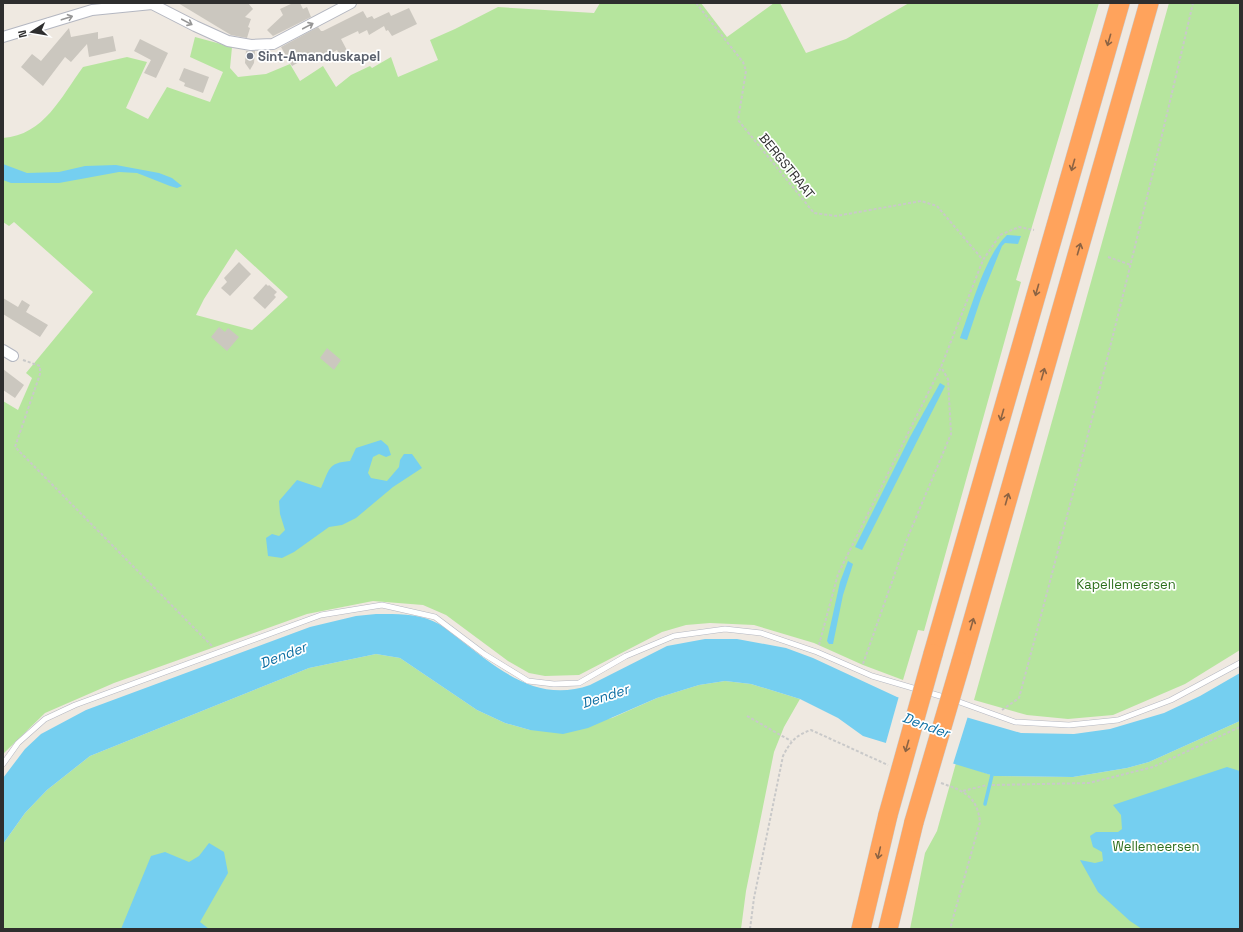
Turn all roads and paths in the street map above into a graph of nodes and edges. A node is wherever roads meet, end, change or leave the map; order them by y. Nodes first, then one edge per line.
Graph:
1 (351, 3) edge
2 (696, 3) edge
3 (1120, 3) edge
4 (1150, 3) edge
5 (1193, 3) edge
6 (153, 4) edge
7 (3, 37) edge
8 (1034, 230) dead end
9 (1108, 256) dead end
10 (983, 260) junction
11 (1131, 266) junction
12 (3, 350) edge
13 (13, 356) joint
14 (941, 367) junction
15 (218, 652) junction
16 (817, 652) junction
17 (1240, 663) edge
18 (860, 671) junction
19 (747, 716) dead end
20 (994, 716) junction
21 (1240, 727) edge
22 (791, 741) junction
23 (880, 762) dead end
24 (3, 764) edge
25 (987, 785) dead end
26 (992, 785) dead end
27 (950, 786) dead end
28 (962, 791) junction
29 (750, 929) edge
30 (861, 929) edge
31 (888, 929) edge
32 (950, 929) edge

6 -> 1 street
2 - 10 path, BERGSTRAAT
3 -> 30 highway, bridge
31 -> 4 highway, bridge
5 - 11 path
7 -> 6 street
8 - 10 path
9 - 11 path
10 - 14 path
11 - 20 path
12 - 13 street
13 - 15 path
14 - 16 path
14 - 18 path
15 - 16 lane
15 - 24 lane
16 - 18 lane
17 - 20 lane
18 - 20 lane
19 - 22 path
21 - 26 path
22 - 23 path
22 - 29 path
25 - 28 path
27 - 28 path
28 - 32 path

